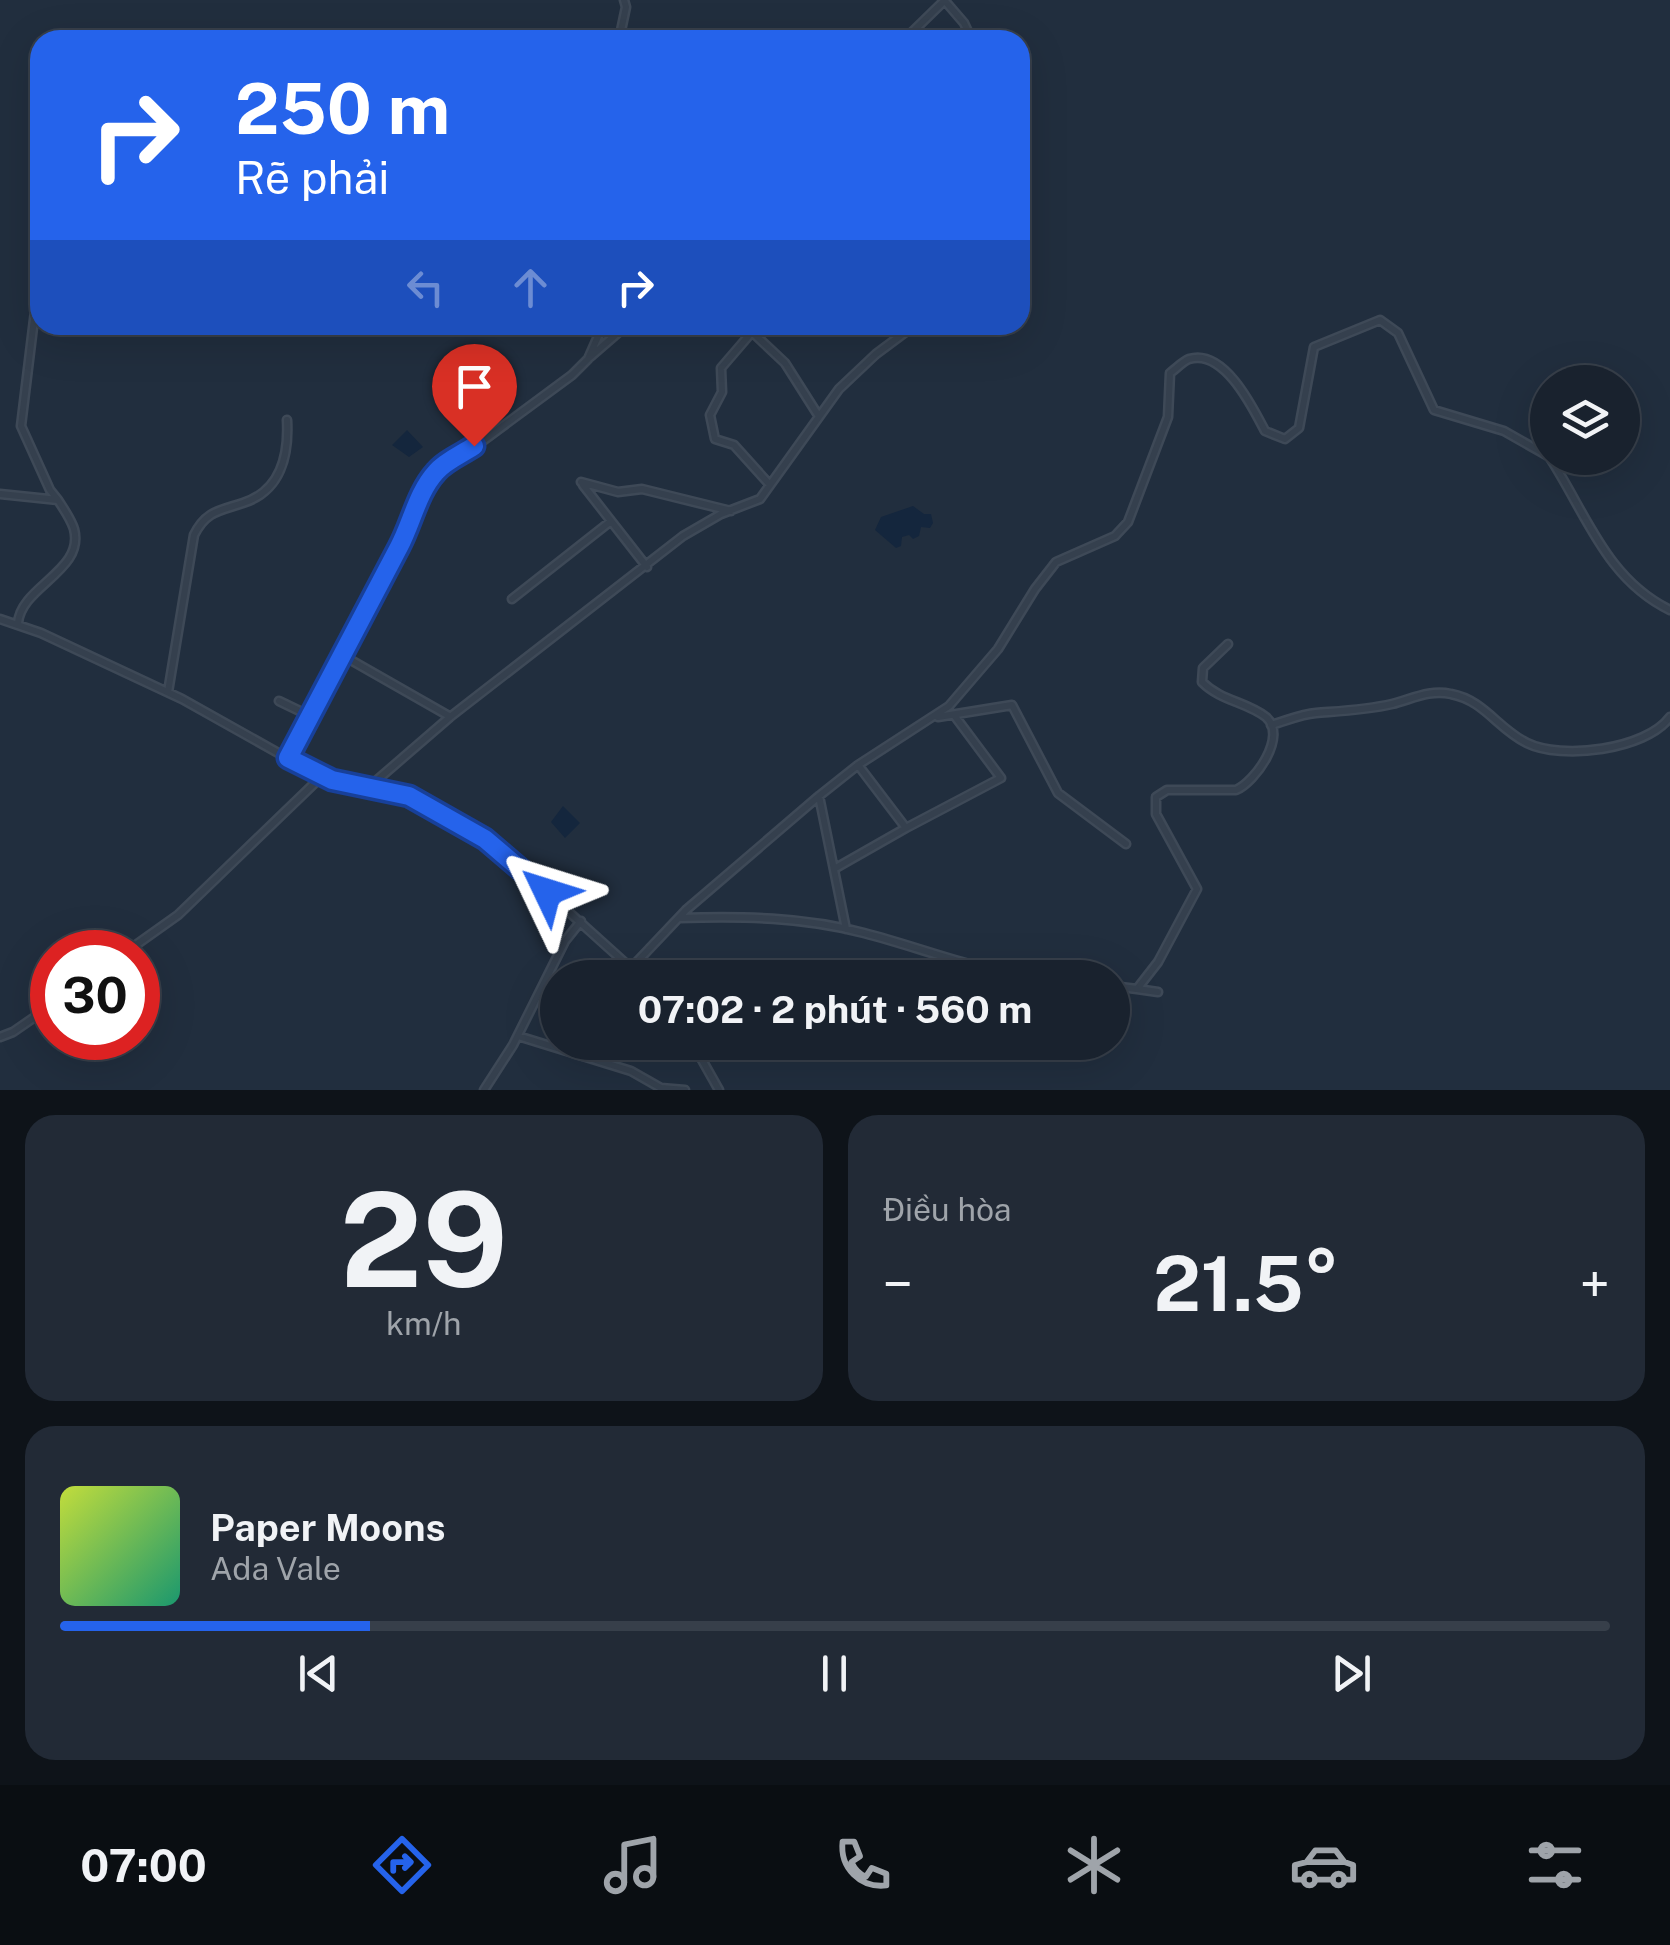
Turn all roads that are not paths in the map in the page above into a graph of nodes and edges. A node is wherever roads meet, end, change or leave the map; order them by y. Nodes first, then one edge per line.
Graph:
1 (624, 0) edge
2 (945, 0) edge
3 (620, 30) edge
4 (914, 30) edge
5 (967, 30) edge
6 (32, 335) edge
7 (599, 335) edge
8 (616, 335) edge
9 (749, 335) edge
10 (755, 335) edge
11 (902, 335) edge
12 (588, 359) junction
13 (818, 415) junction
14 (287, 420) dead end
15 (1530, 446) edge
16 (1559, 475) edge
17 (770, 484) junction
18 (0, 494) edge
19 (58, 500) junction
20 (730, 512) junction
21 (611, 521) junction
22 (647, 567) junction
23 (512, 599) dead end
24 (1670, 610) edge
25 (0, 619) edge
26 (18, 623) junction
27 (1228, 644) dead end
28 (342, 655) junction
29 (168, 692) junction
30 (279, 700) dead end
31 (308, 715) junction
32 (954, 715) junction
33 (450, 717) junction
34 (938, 717) junction
35 (1670, 717) edge
36 (1272, 725) junction
37 (288, 758) junction
38 (858, 765) junction
39 (321, 777) junction
40 (368, 788) junction
41 (820, 796) junction
42 (906, 828) junction
43 (1126, 844) dead end
44 (834, 869) junction
45 (678, 918) junction
46 (580, 921) junction
47 (157, 930) edge
48 (846, 930) junction
49 (623, 960) edge
50 (639, 960) edge
51 (953, 960) edge
52 (1130, 988) edge
53 (1138, 989) junction
54 (1158, 992) dead end
55 (30, 1020) edge
56 (0, 1036) edge
57 (518, 1036) junction
58 (702, 1060) edge
59 (484, 1090) edge
60 (684, 1090) edge
61 (719, 1090) edge

1 - 3 street
2 - 4 street
2 - 5 street
6 - 19 street
7 - 12 street
8 - 12 street
9 - 17 street
10 - 13 street
11 - 13 street
12 - 28 street
13 - 17 street
14 - 29 street
15 - 34 street
16 - 24 street
17 - 20 street
18 - 19 street
19 - 26 street
20 - 21 street
20 - 22 street
21 - 22 street
21 - 23 street
22 - 33 street
25 - 26 street
26 - 29 street
27 - 36 street
28 - 31 street
28 - 33 street
29 - 37 street
30 - 31 street
31 - 37 street
32 - 34 street
32 - 42 street
32 - 43 street
33 - 40 street
34 - 38 street
35 - 36 street
36 - 53 street
37 - 39 street
38 - 41 street
38 - 42 street
39 - 40 street
39 - 47 street
40 - 46 street
41 - 44 street
41 - 45 street
42 - 44 street
44 - 48 street
45 - 48 street
45 - 50 street
46 - 49 street
46 - 57 street
48 - 51 street
52 - 53 street
53 - 54 street
55 - 56 street
57 - 59 street
57 - 60 street
58 - 61 street

